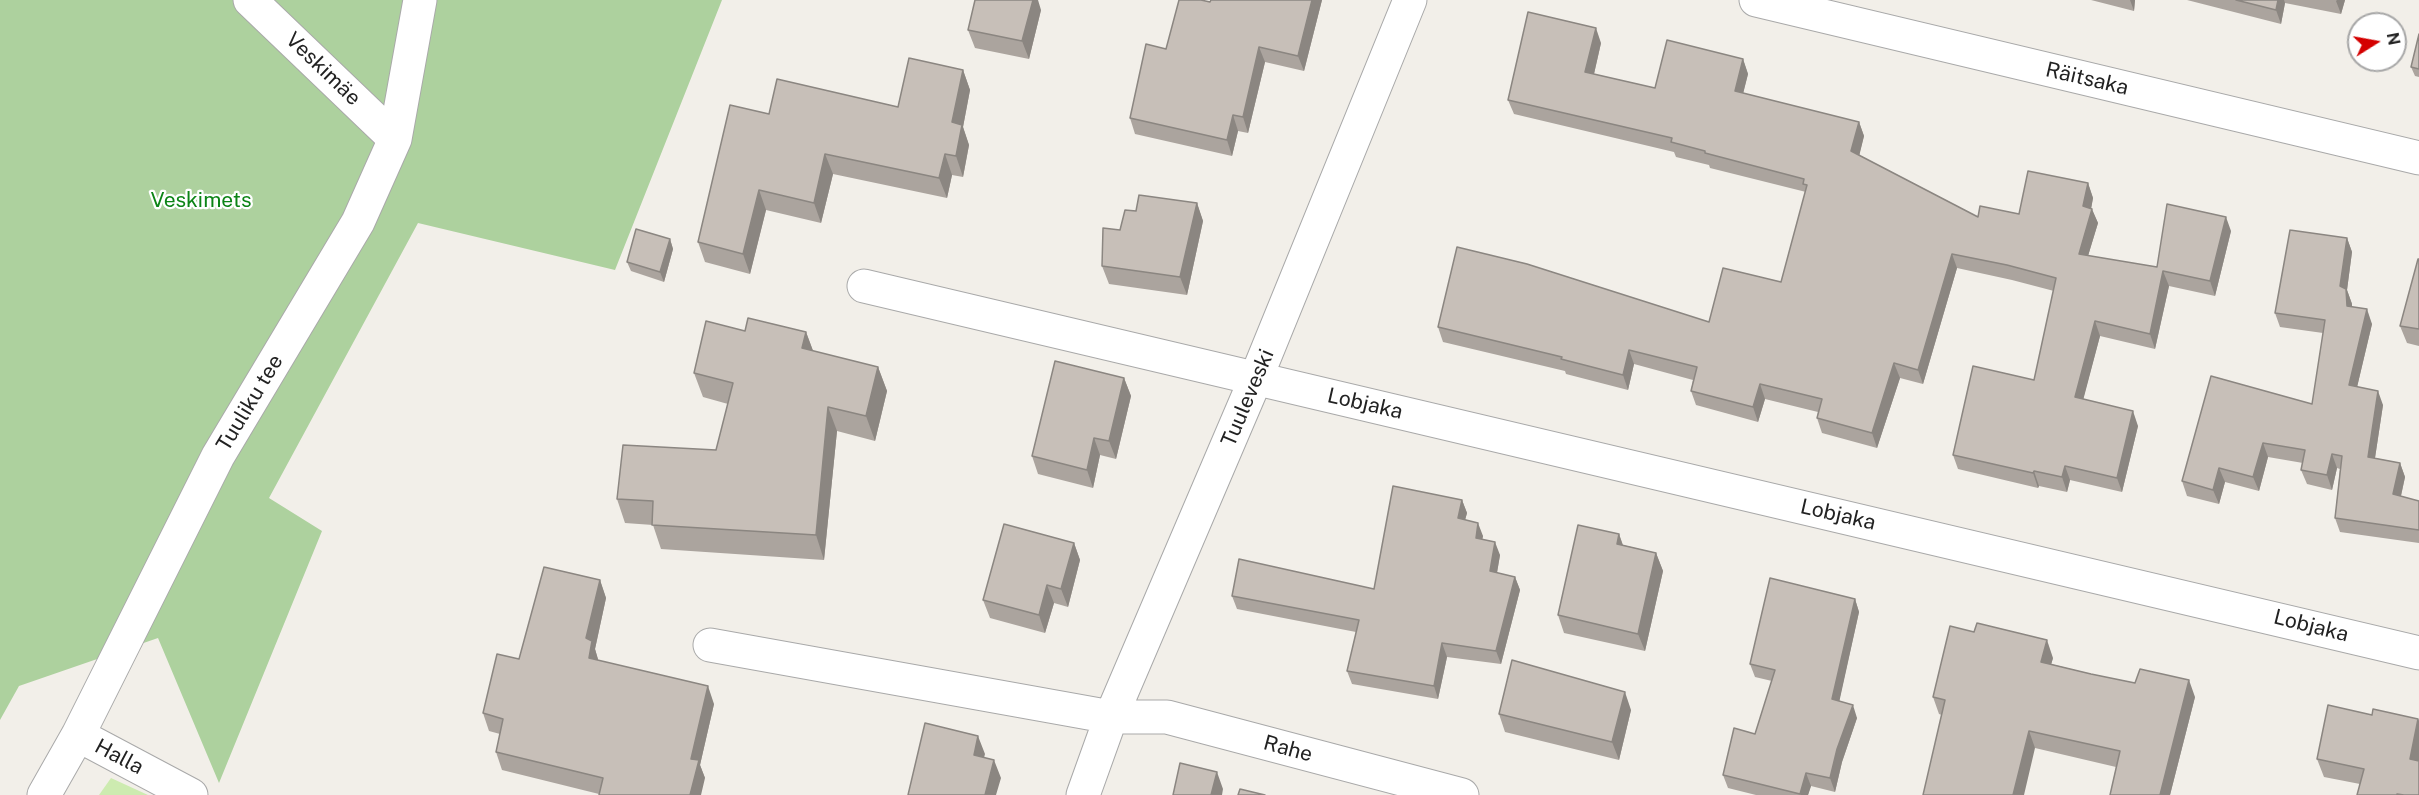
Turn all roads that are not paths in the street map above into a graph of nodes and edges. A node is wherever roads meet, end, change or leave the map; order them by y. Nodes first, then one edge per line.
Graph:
1 (250, 0) edge
2 (420, 0) edge
3 (1410, 0) edge
4 (1756, 0) edge
5 (395, 139) junction
6 (2419, 158) edge
7 (864, 286) dead end
8 (1256, 378) junction
9 (710, 645) dead end
10 (2419, 653) edge
11 (1111, 717) junction
12 (78, 735) junction
13 (44, 795) edge
14 (191, 795) edge
15 (1083, 795) edge
16 (1462, 795) edge

1 - 5 street, Veskimäe
2 - 5 street, Tuuliku tee
3 - 8 street, Tuuleveski
4 - 6 street, Räitsaka
5 - 12 street, Tuuliku tee
7 - 8 street, Lobjaka
8 - 10 street, Lobjaka
8 - 11 street, Tuuleveski
9 - 11 street, Rahe
11 - 15 street, Tuuleveski
11 - 16 street, Rahe
12 - 13 street, Tuuliku tee
12 - 14 street, Halla

